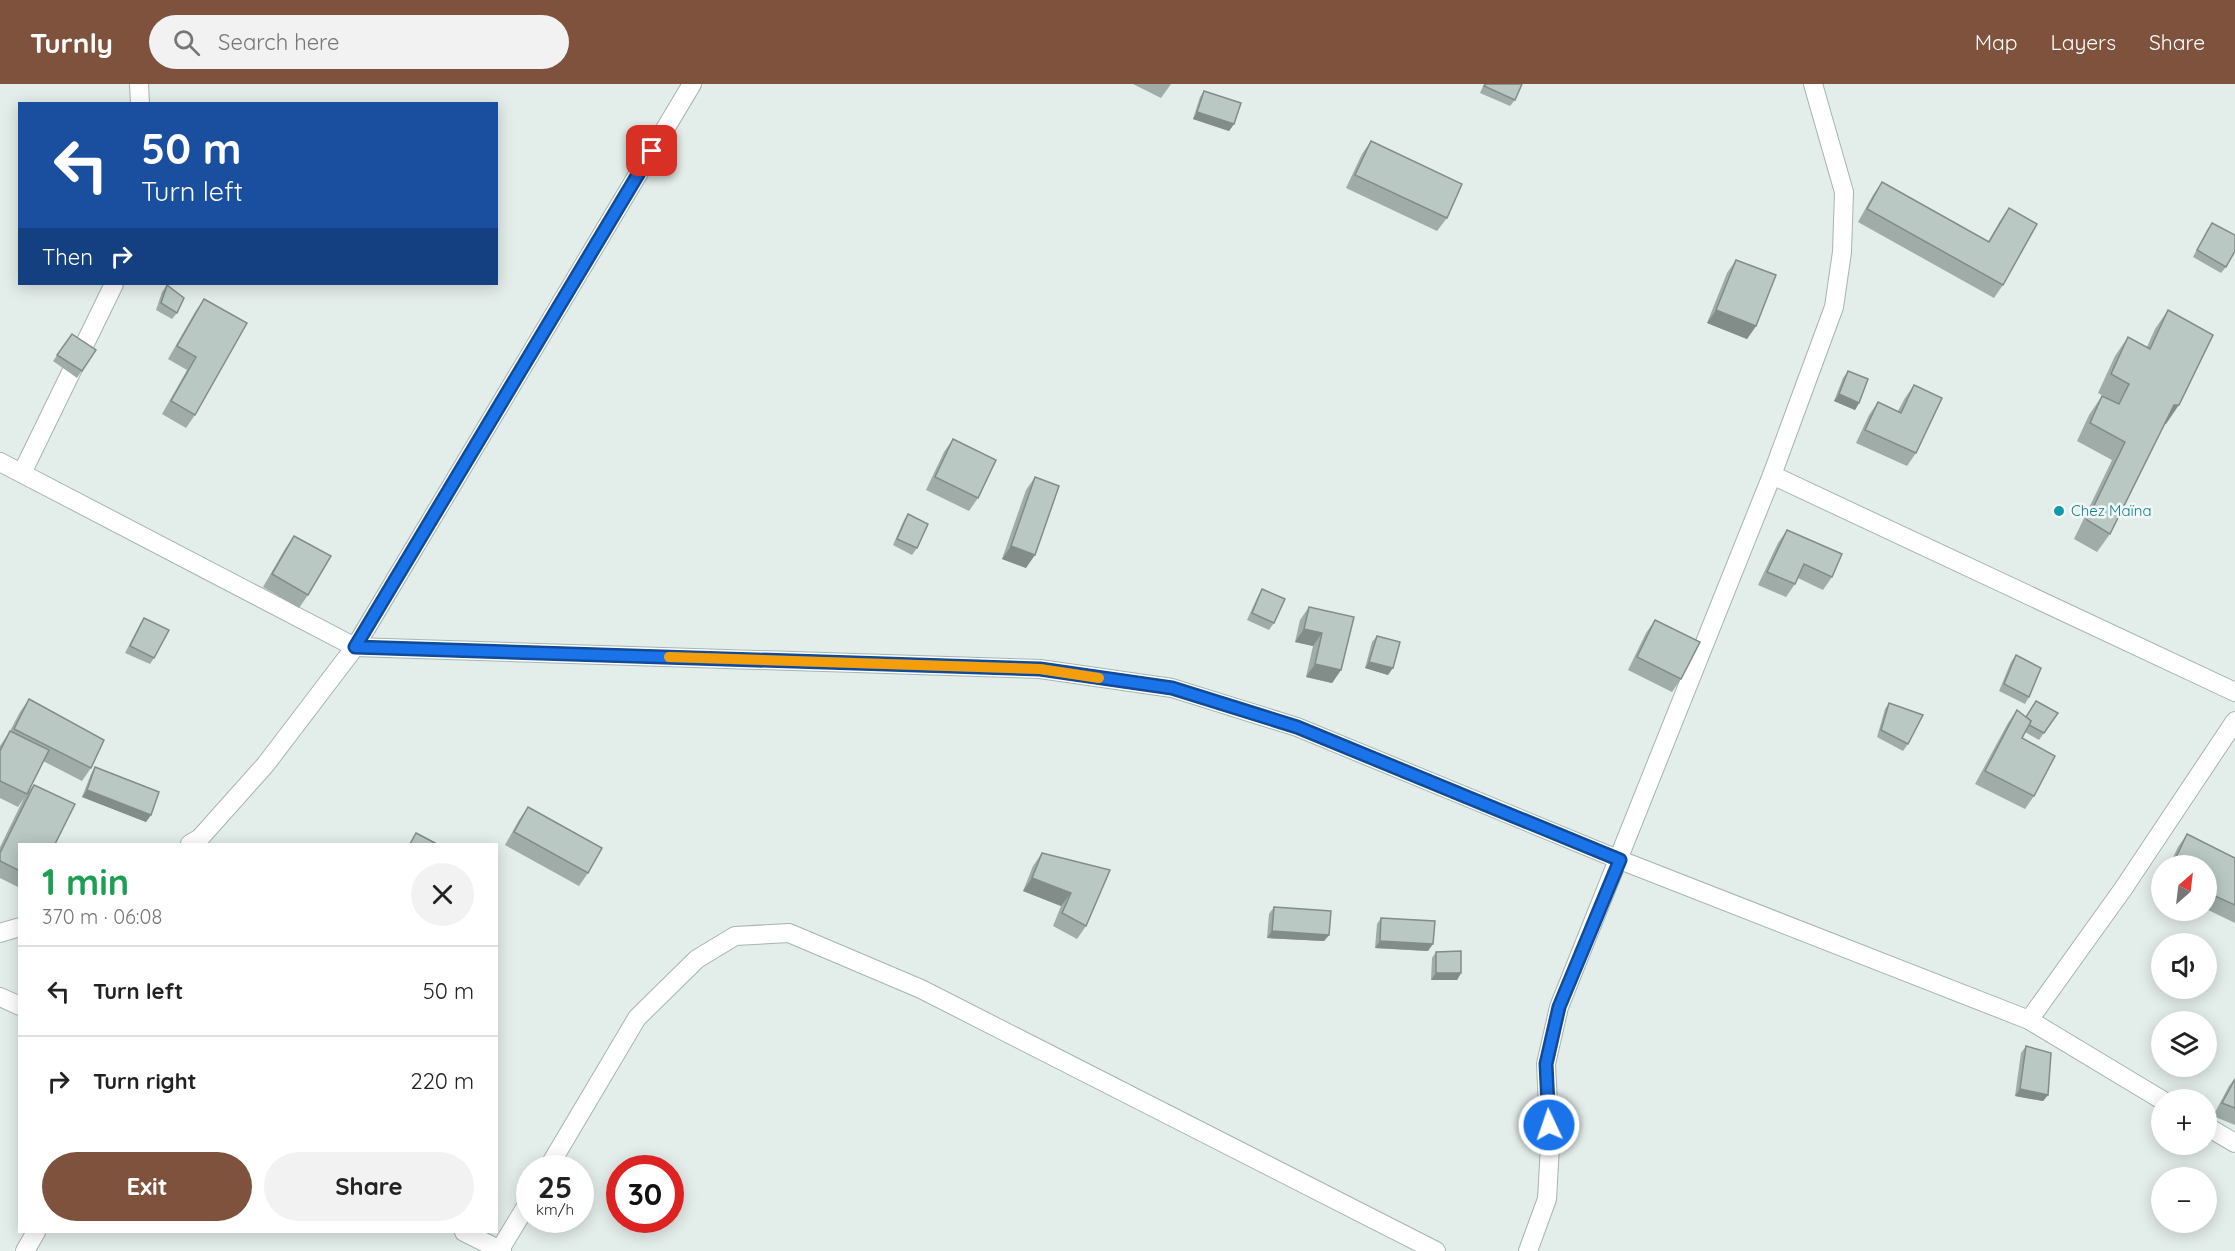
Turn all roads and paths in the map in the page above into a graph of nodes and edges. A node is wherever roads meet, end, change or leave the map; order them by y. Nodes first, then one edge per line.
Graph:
1 (139, 84) edge
2 (692, 84) edge
3 (1813, 84) edge
4 (140, 102) edge
5 (114, 285) edge
6 (0, 462) edge
7 (22, 473) junction
8 (1772, 475) junction
9 (355, 647) junction
10 (2235, 692) edge
11 (2235, 721) edge
12 (192, 843) edge
13 (1620, 860) junction
14 (18, 928) edge
15 (0, 933) edge
16 (0, 997) edge
17 (18, 1005) edge
18 (2029, 1020) junction
19 (2151, 1093) edge
20 (2217, 1132) edge
21 (2235, 1143) edge
22 (556, 1155) edge
23 (516, 1224) edge
24 (35, 1233) edge
25 (466, 1233) edge
26 (25, 1251) edge
27 (500, 1251) edge
28 (1436, 1251) edge
29 (1528, 1251) edge

1 - 4 street
2 - 9 street
3 - 8 street
5 - 7 street
6 - 7 street
7 - 9 street
8 - 10 street
8 - 13 street
9 - 12 street
9 - 13 street
11 - 18 street
13 - 18 street
13 - 29 street
14 - 15 street
16 - 17 street
18 - 19 street
20 - 21 street
22 - 28 street
23 - 27 street
24 - 26 street
25 - 27 street

